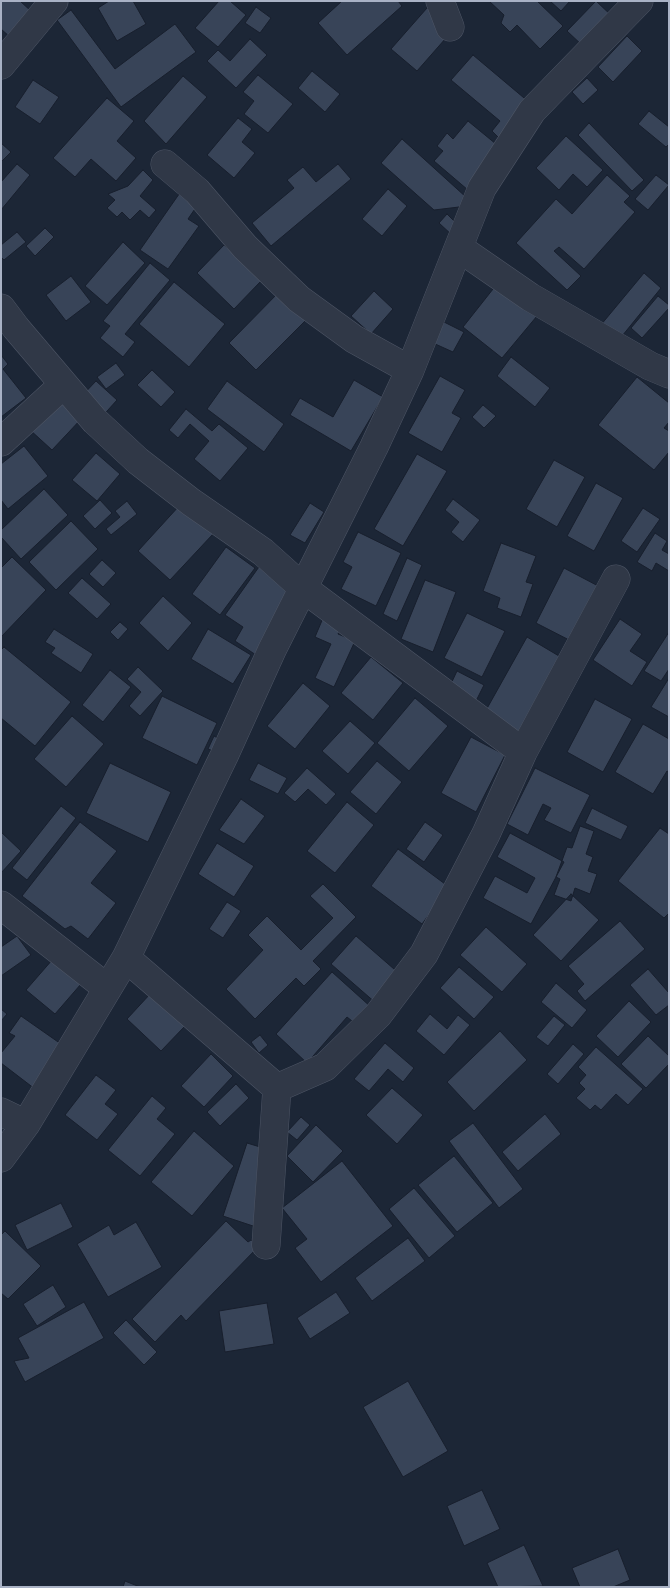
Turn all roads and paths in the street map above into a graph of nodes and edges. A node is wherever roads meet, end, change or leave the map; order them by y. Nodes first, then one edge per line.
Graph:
1 (54, 1) edge
2 (440, 1) edge
3 (639, 1) edge
4 (450, 26) dead end
5 (1, 65) edge
6 (165, 164) dead end
7 (459, 248) junction
8 (1, 308) edge
9 (410, 370) junction
10 (669, 374) edge
11 (63, 385) junction
12 (1, 442) edge
13 (616, 579) dead end
14 (303, 588) junction
15 (523, 752) junction
16 (1, 905) edge
17 (126, 958) junction
18 (107, 988) junction
19 (277, 1088) junction
20 (1, 1112) edge
21 (26, 1124) junction
22 (1, 1158) edge
23 (266, 1245) dead end

1 - 5 street
2 - 4 street
3 - 7 street
6 - 9 street
7 - 9 street
7 - 10 street
8 - 11 street
9 - 14 street
11 - 12 street
11 - 14 street
13 - 15 street
14 - 15 street
14 - 17 street
15 - 19 street
16 - 18 street
17 - 18 street
17 - 19 street
18 - 21 street
19 - 23 street
20 - 21 street
21 - 22 street

